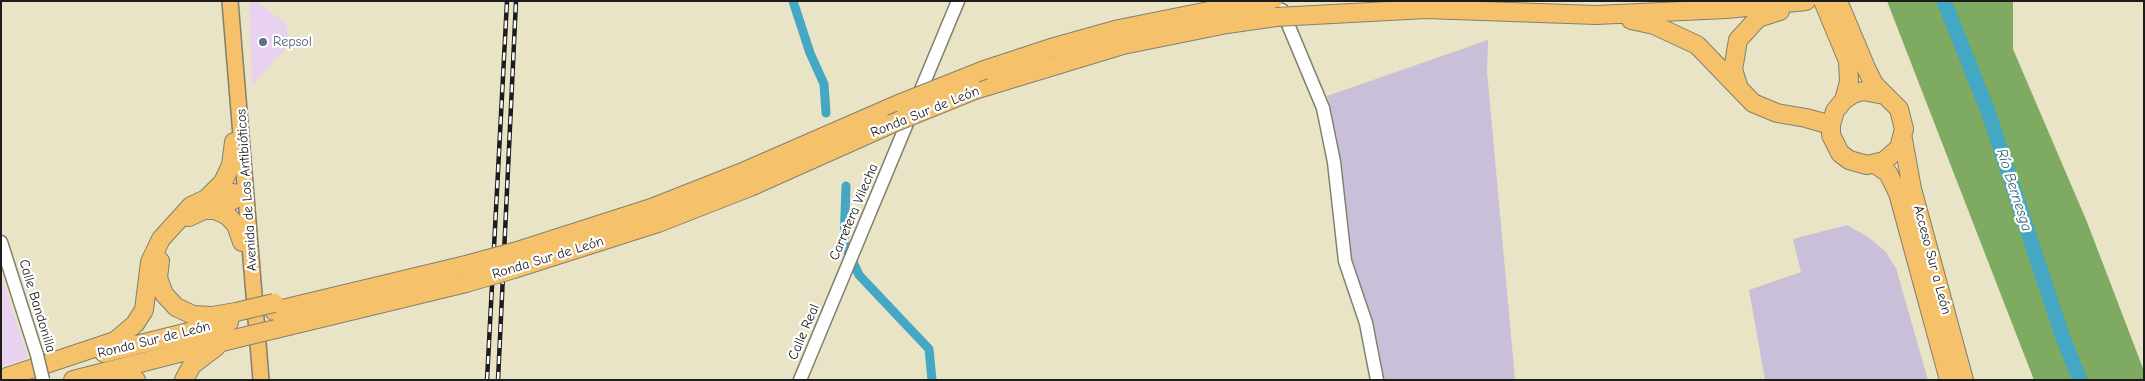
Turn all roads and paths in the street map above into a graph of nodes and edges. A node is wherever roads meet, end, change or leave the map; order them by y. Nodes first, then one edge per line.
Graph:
1 (229, 1) edge
2 (958, 1) edge
3 (1806, 1) edge
4 (1824, 1) edge
5 (1838, 1) edge
6 (1274, 5) edge
7 (1596, 15) junction
8 (1740, 92) junction
9 (1884, 95) junction
10 (240, 106) junction
11 (1836, 112) junction
12 (1903, 139) junction
13 (234, 142) junction
14 (1874, 164) junction
15 (216, 192) junction
16 (238, 194) junction
17 (215, 210) junction
18 (1, 242) edge
19 (242, 242) junction
20 (514, 261) junction
21 (254, 281) junction
22 (835, 296) joint
23 (279, 313) junction
24 (257, 322) junction
25 (237, 323) junction
26 (1, 379) edge
27 (7, 380) edge
28 (43, 380) edge
29 (73, 380) edge
30 (96, 380) edge
31 (136, 380) edge
32 (184, 380) edge
33 (252, 380) edge
34 (256, 380) edge
35 (261, 380) edge
36 (800, 380) edge
37 (1377, 380) edge
38 (1949, 380) edge
39 (1964, 380) edge

1 - 10 main road, Avenida de Los Antibióticos
1 - 13 main road, Avenida de Los Antibióticos
2 - 22 street, Carretera Vilecha
3 - 7 highway, Ronda Sur de León
3 - 8 highway
4 - 11 highway
5 - 9 highway
6 - 7 highway, Ronda Sur de León, bridge
6 - 20 highway, Ronda Sur de León, bridge
6 - 20 highway, Ronda Sur de León, bridge
6 - 37 street
7 - 8 highway
8 - 11 highway
9 - 11 highway
9 - 12 highway
10 - 16 main road
10 - 21 main road, Avenida de Los Antibióticos
11 - 14 highway
12 - 14 highway
12 - 39 highway, Acceso Sur a León
13 - 15 highway
13 - 16 main road, Avenida de Los Antibióticos
14 - 38 highway, Acceso Sur a León
15 - 16 highway
15 - 26 highway
16 - 17 highway
16 - 19 main road, Avenida de Los Antibióticos
16 - 21 main road
17 - 19 highway
17 - 25 highway
18 - 28 street, Calle Bandonilla, bridge
19 - 33 main road, Avenida de Los Antibióticos
20 - 23 highway, Ronda Sur de León, bridge
20 - 23 highway, Ronda Sur de León, bridge
21 - 24 main road, Avenida de Los Antibióticos
22 - 36 street, Calle Real
23 - 25 highway, Ronda Sur de León
24 - 34 main road
24 - 35 main road, Avenida de Los Antibióticos
25 - 27 highway, Ronda Sur de León
25 - 29 highway, Ronda Sur de León
25 - 32 highway
30 - 31 highway

